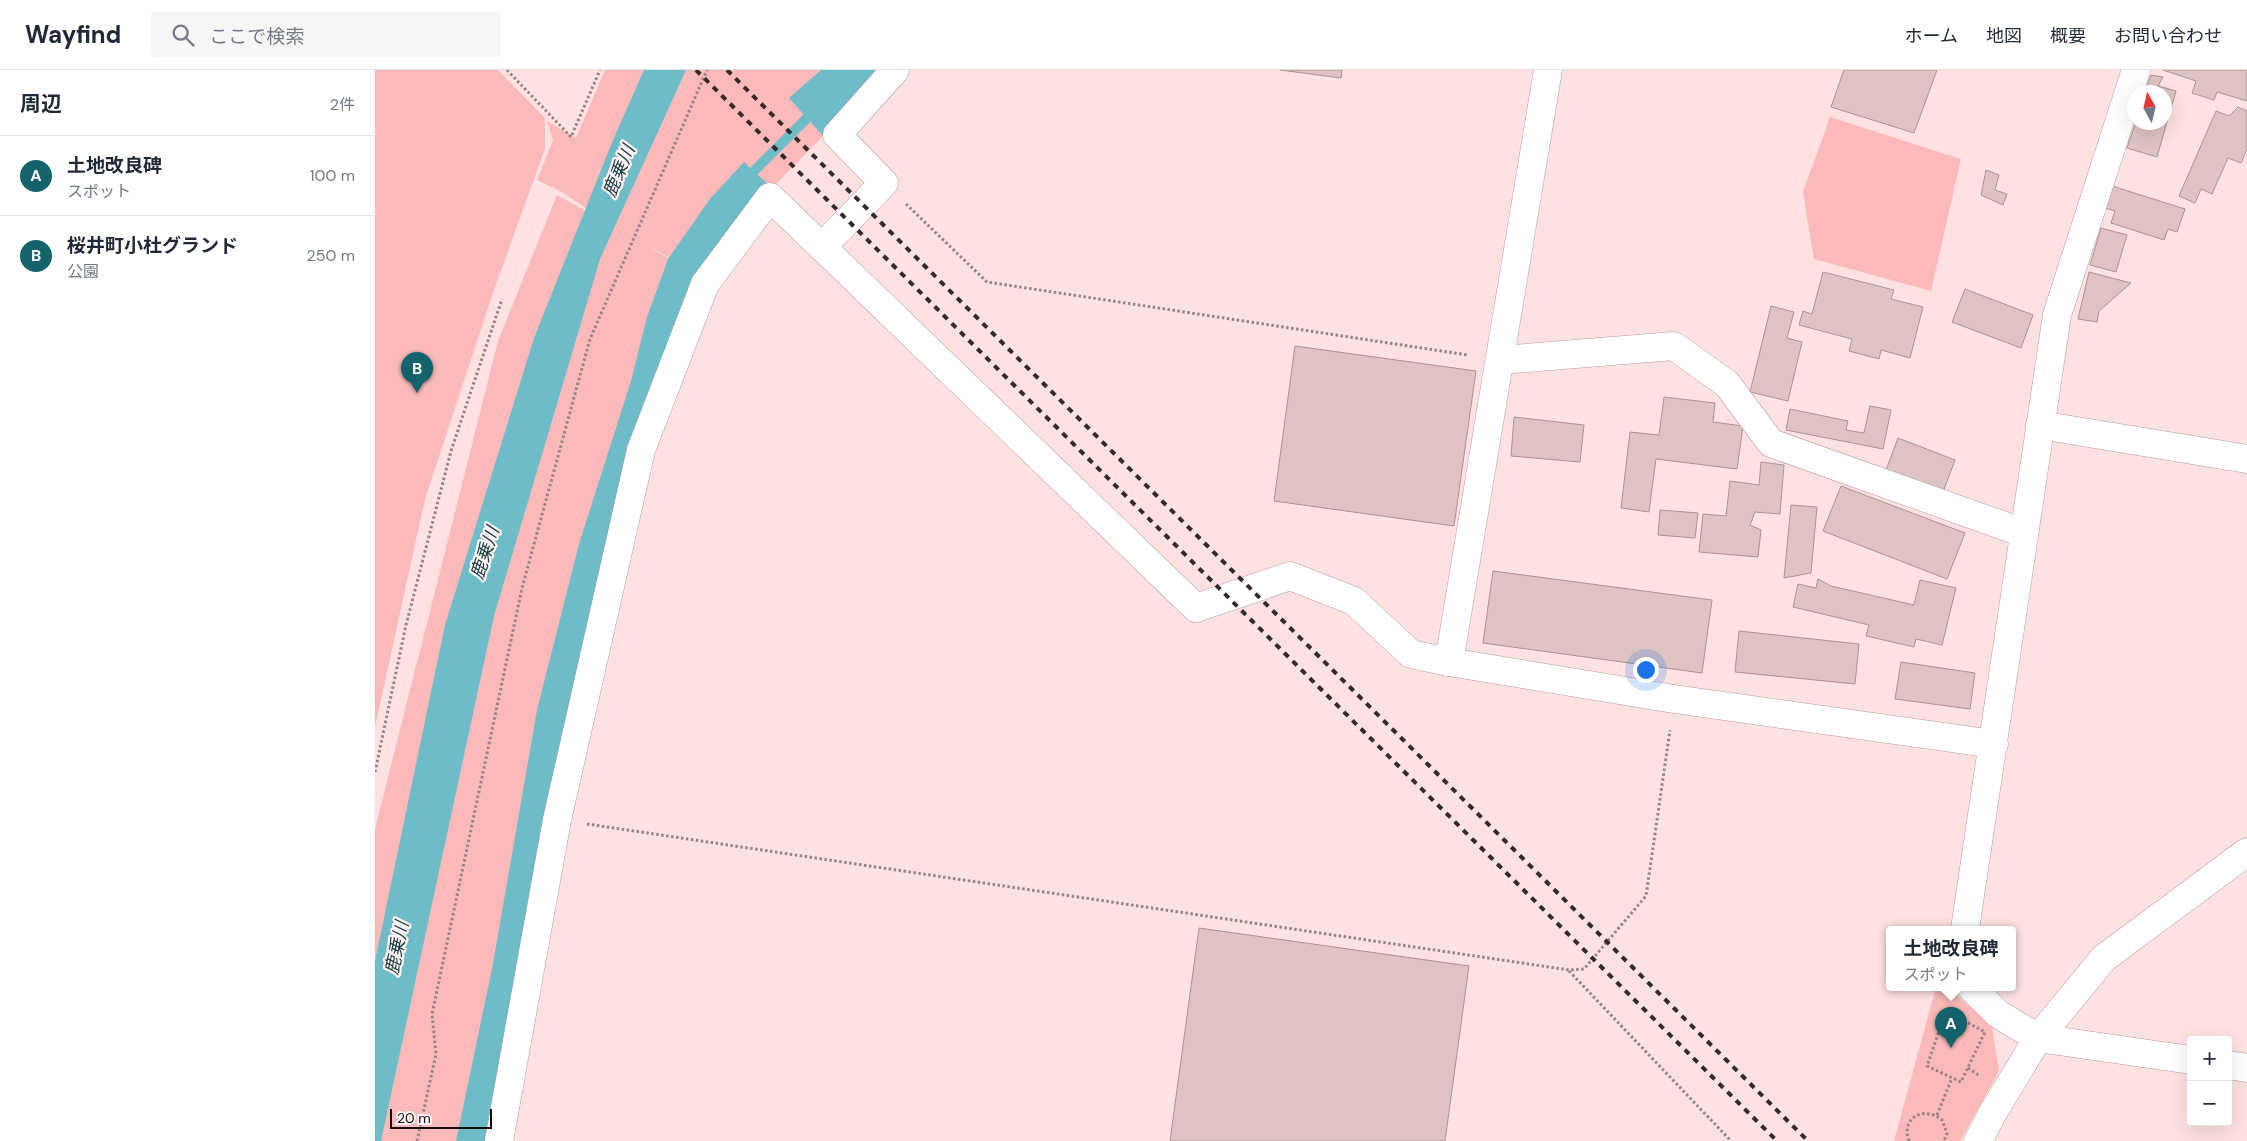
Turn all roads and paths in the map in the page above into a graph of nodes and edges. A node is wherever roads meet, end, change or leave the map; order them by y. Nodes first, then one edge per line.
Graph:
1 (507, 70) edge
2 (600, 70) edge
3 (707, 70) edge
4 (895, 70) edge
5 (1548, 70) edge
6 (2136, 70) edge
7 (884, 183) junction
8 (822, 247) junction
9 (502, 299) dead end
10 (1501, 360) junction
11 (2041, 425) junction
12 (2247, 459) edge
13 (2024, 533) junction
14 (1449, 662) junction
15 (1674, 699) junction
16 (1994, 744) junction
17 (375, 772) edge
18 (557, 820) junction
19 (2247, 852) edge
20 (1965, 926) edge
21 (1569, 970) junction
22 (1975, 991) edge
23 (2038, 1038) junction
24 (2187, 1059) edge
25 (2232, 1066) edge
26 (2247, 1068) edge
27 (1952, 1078) junction
28 (1937, 1116) junction
29 (417, 1141) edge
30 (499, 1141) edge
31 (1731, 1141) edge
32 (1909, 1141) edge
33 (1944, 1141) edge
34 (1978, 1141) edge

1 - 2 path
3 - 29 path
4 - 7 street
5 - 10 street
6 - 11 street
7 - 8 street
7 - 10 path
8 - 14 street
8 - 18 street
9 - 17 path
10 - 13 street
10 - 14 street
11 - 12 street
11 - 13 street
13 - 16 street
14 - 15 street
15 - 16 street
15 - 21 path
16 - 20 street
18 - 21 path
18 - 30 street
19 - 23 street
21 - 31 path
22 - 23 street
23 - 24 street
23 - 34 street
25 - 26 street
27 - 27 path
27 - 28 path
28 - 32 path
28 - 33 path

